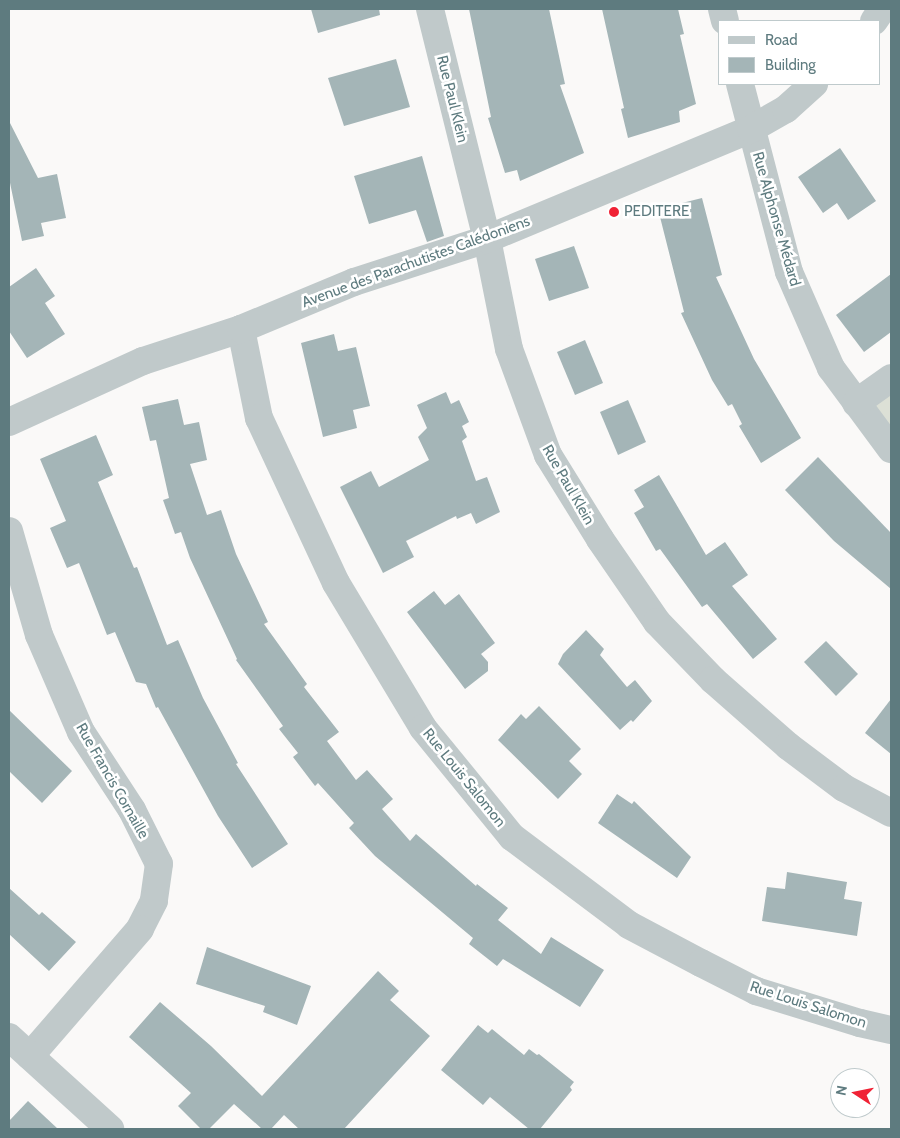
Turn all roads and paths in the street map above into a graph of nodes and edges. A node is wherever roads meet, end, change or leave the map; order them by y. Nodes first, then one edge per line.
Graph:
1 (430, 9) edge
2 (882, 9) edge
3 (875, 20) edge
4 (740, 85) edge
5 (813, 85) edge
6 (751, 129) junction
7 (487, 239) junction
8 (241, 329) junction
9 (891, 378) edge
10 (856, 403) junction
11 (9, 422) edge
12 (891, 449) edge
13 (9, 531) edge
14 (891, 813) edge
15 (891, 1030) edge
16 (9, 1037) edge
17 (30, 1056) junction
18 (110, 1129) edge

1 - 7 street, Rue Paul Klein
2 - 3 street
4 - 6 street, Rue Alphonse Médard
5 - 6 street, Avenue des Parachutistes Calédoniens
6 - 7 street, Avenue des Parachutistes Calédoniens
6 - 10 street, Rue Alphonse Médard
7 - 8 street, Avenue des Parachutistes Calédoniens
7 - 14 street, Rue Paul Klein
8 - 11 street, Avenue des Parachutistes Calédoniens
8 - 15 street, Rue Louis Salomon
9 - 10 street
10 - 12 street, Rue Alphonse Médard
13 - 17 street, Rue Francis Cornaille
16 - 17 street
17 - 18 street

